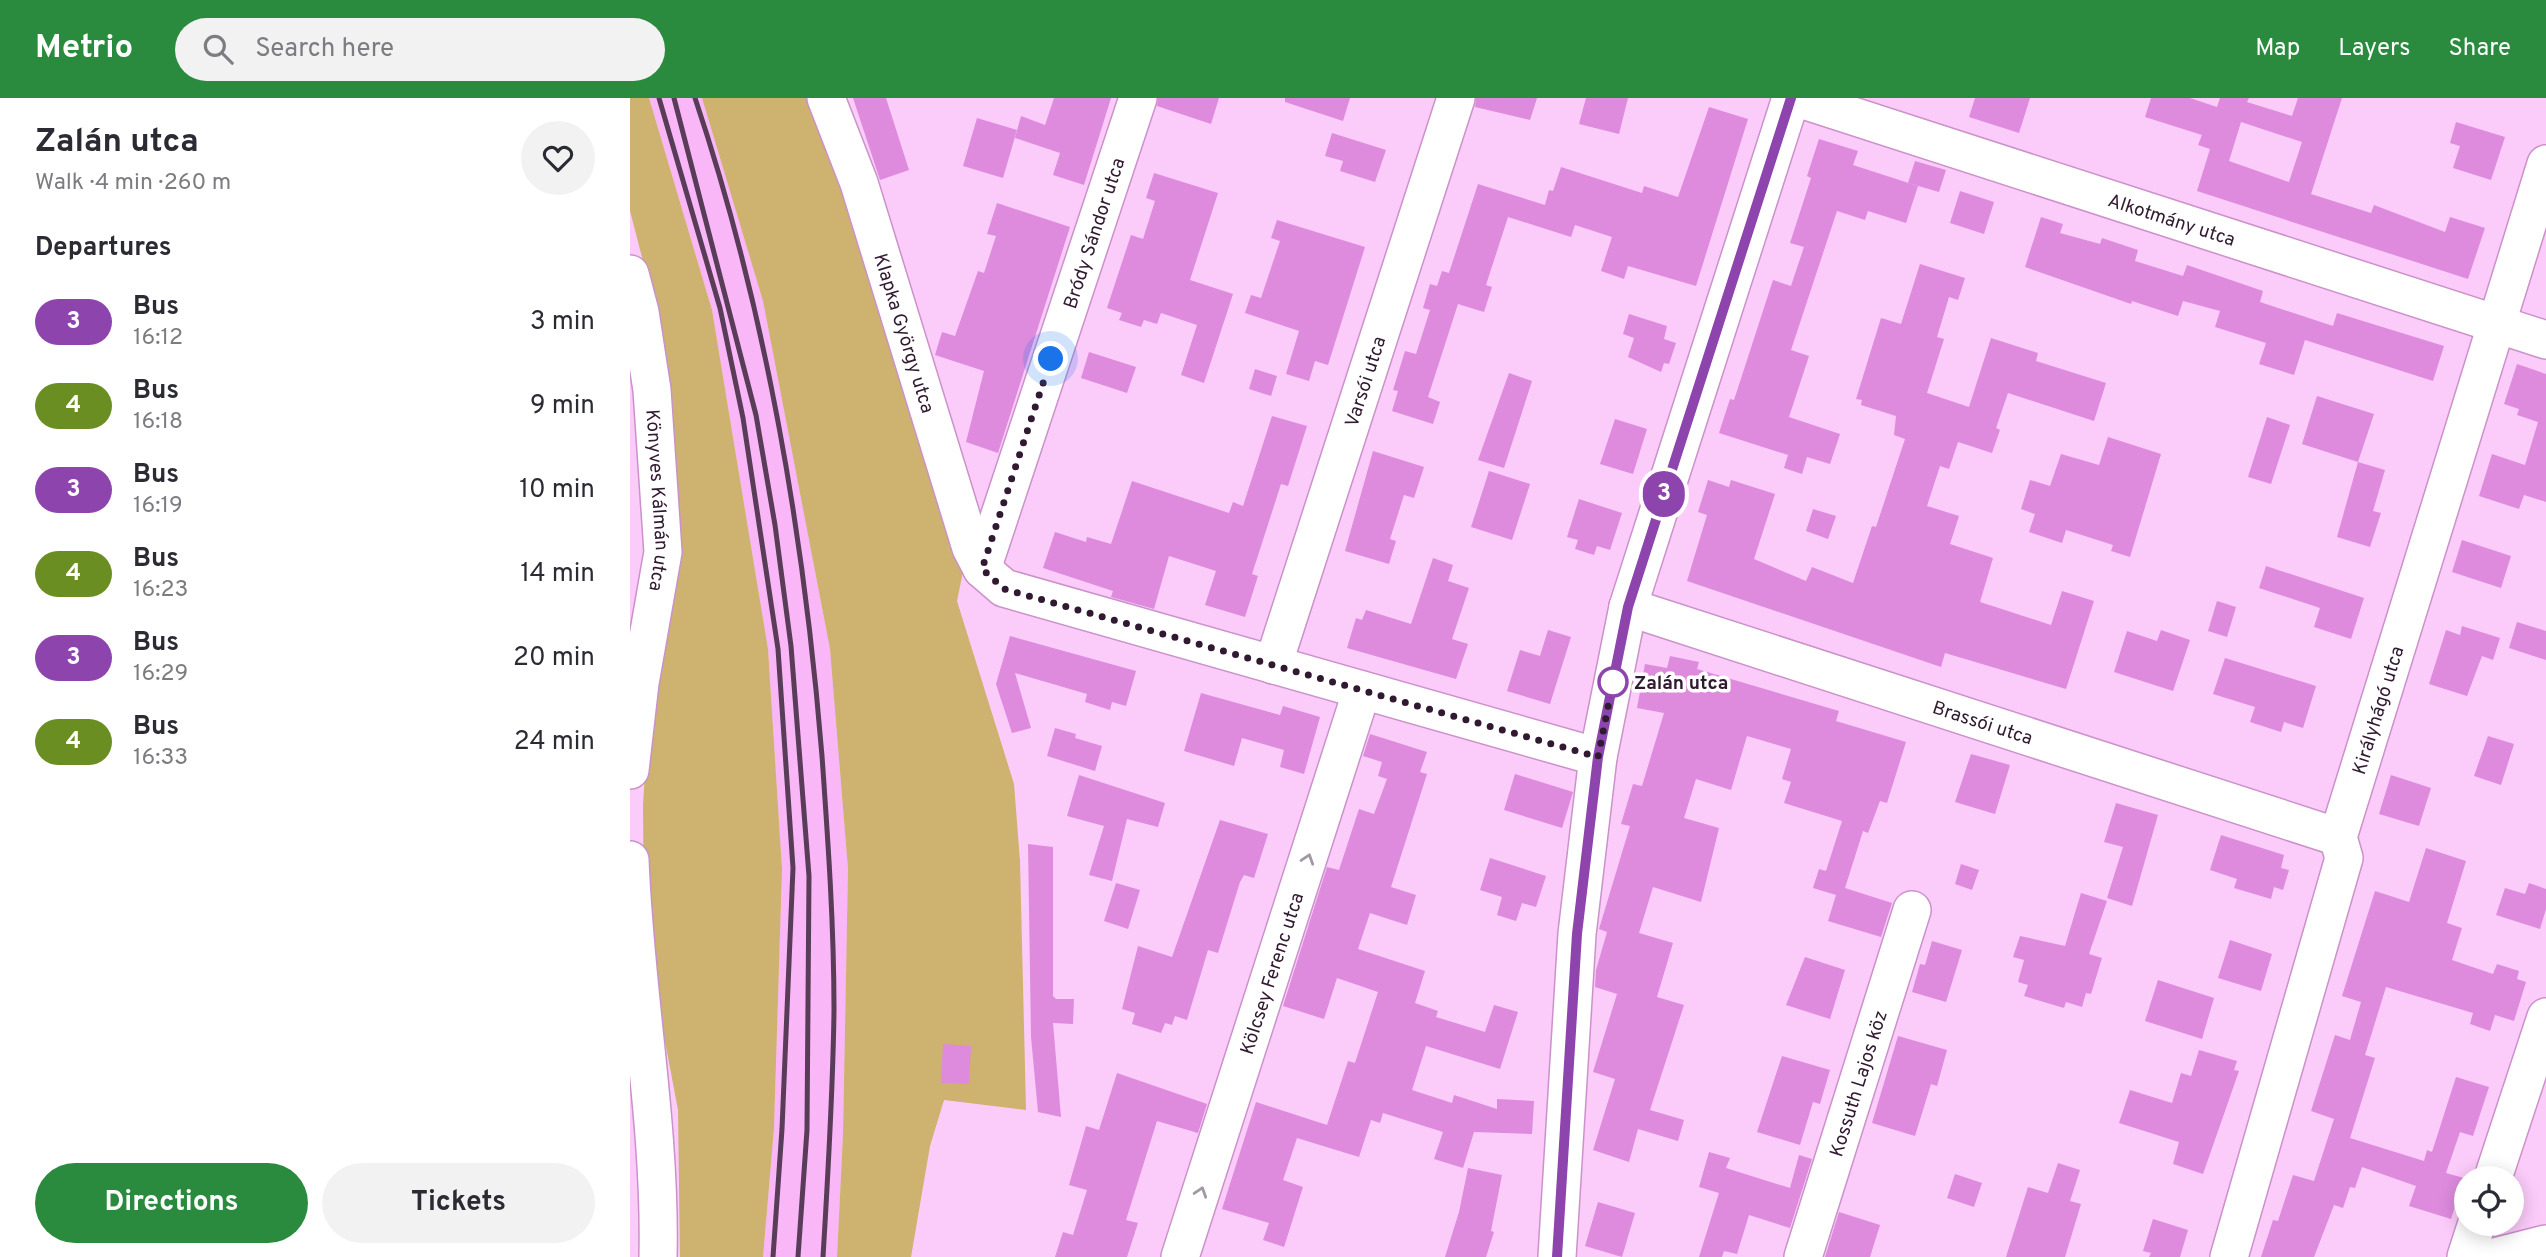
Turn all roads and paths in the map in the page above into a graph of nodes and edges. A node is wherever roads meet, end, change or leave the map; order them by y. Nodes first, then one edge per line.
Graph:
1 (826, 98) edge
2 (1138, 98) edge
3 (1456, 98) edge
4 (1791, 98) edge
5 (1797, 98) edge
6 (2546, 164) edge
7 (630, 274) edge
8 (635, 311) edge
9 (2497, 324) junction
10 (2546, 340) edge
11 (982, 569) junction
12 (1628, 607) junction
13 (1273, 665) junction
14 (1362, 690) junction
15 (1598, 757) junction
16 (630, 770) edge
17 (2338, 837) junction
18 (630, 860) edge
19 (1912, 910) dead end
20 (632, 929) edge
21 (2546, 1017) edge
22 (2497, 1166) edge
23 (2473, 1236) edge
24 (2546, 1244) edge
25 (657, 1257) edge
26 (1180, 1257) edge
27 (1557, 1257) edge
28 (1803, 1257) edge
29 (2229, 1257) edge
30 (2466, 1257) edge
31 (2495, 1257) edge

1 - 11 street, Klapka György utca
2 - 11 street, Bródy Sándor utca
3 - 13 street, Varsói utca
4 - 12 street
5 - 9 street, Alkotmány utca
6 - 9 street, Királyhágó utca
7 - 8 street, Könyves Kálmán utca
8 - 16 street, Könyves Kálmán utca
9 - 10 street, Alkotmány utca
9 - 17 street, Királyhágó utca
11 - 13 street
12 - 15 street
12 - 17 street, Brassói utca
13 - 14 street
14 - 15 street
26 -> 14 street, Kölcsey Ferenc utca
15 - 27 street
17 - 29 street, Királyhágó utca
18 - 20 street
19 - 28 street, Kossuth Lajos köz
20 - 25 street
21 - 22 street
23 - 30 street
24 - 31 street

